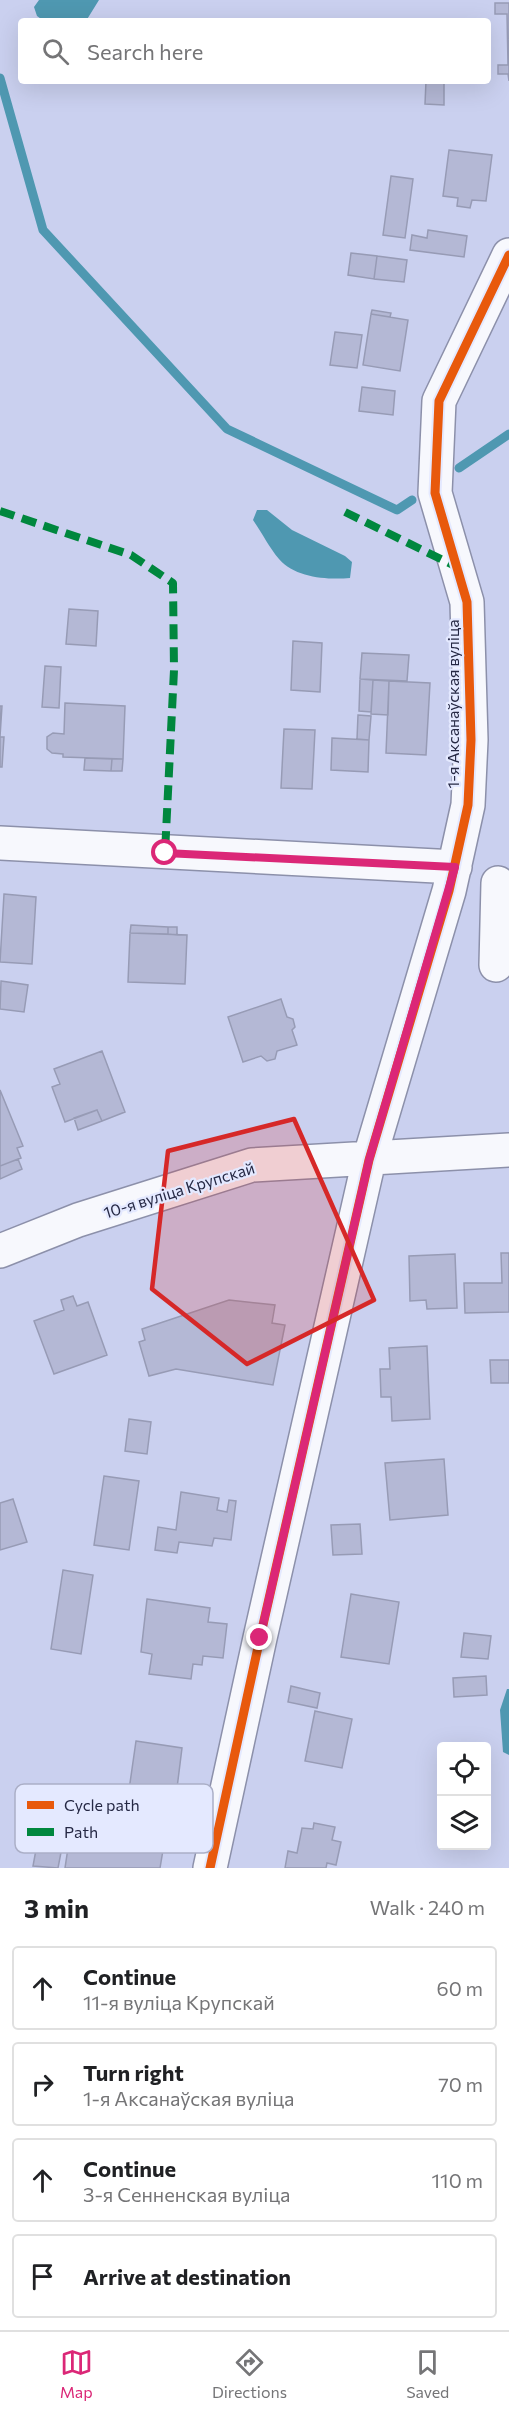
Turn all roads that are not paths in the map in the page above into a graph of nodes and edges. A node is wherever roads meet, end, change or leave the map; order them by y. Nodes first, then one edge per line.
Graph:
1 (509, 255) edge
2 (0, 843) edge
3 (452, 879) junction
4 (503, 898) edge
5 (496, 965) dead end
6 (509, 1149) edge
7 (369, 1160) junction
8 (0, 1251) edge
9 (210, 1868) edge

1 - 3 street, 1-я Аксанаўская вуліца
2 - 3 street
3 - 4 street
3 - 7 street, 1-я Аксанаўская вуліца
4 - 5 street
6 - 7 street, 10-я вуліца Крупскай
7 - 8 street, 10-я вуліца Крупскай
7 - 9 street, 1-я Аксанаўская вуліца

